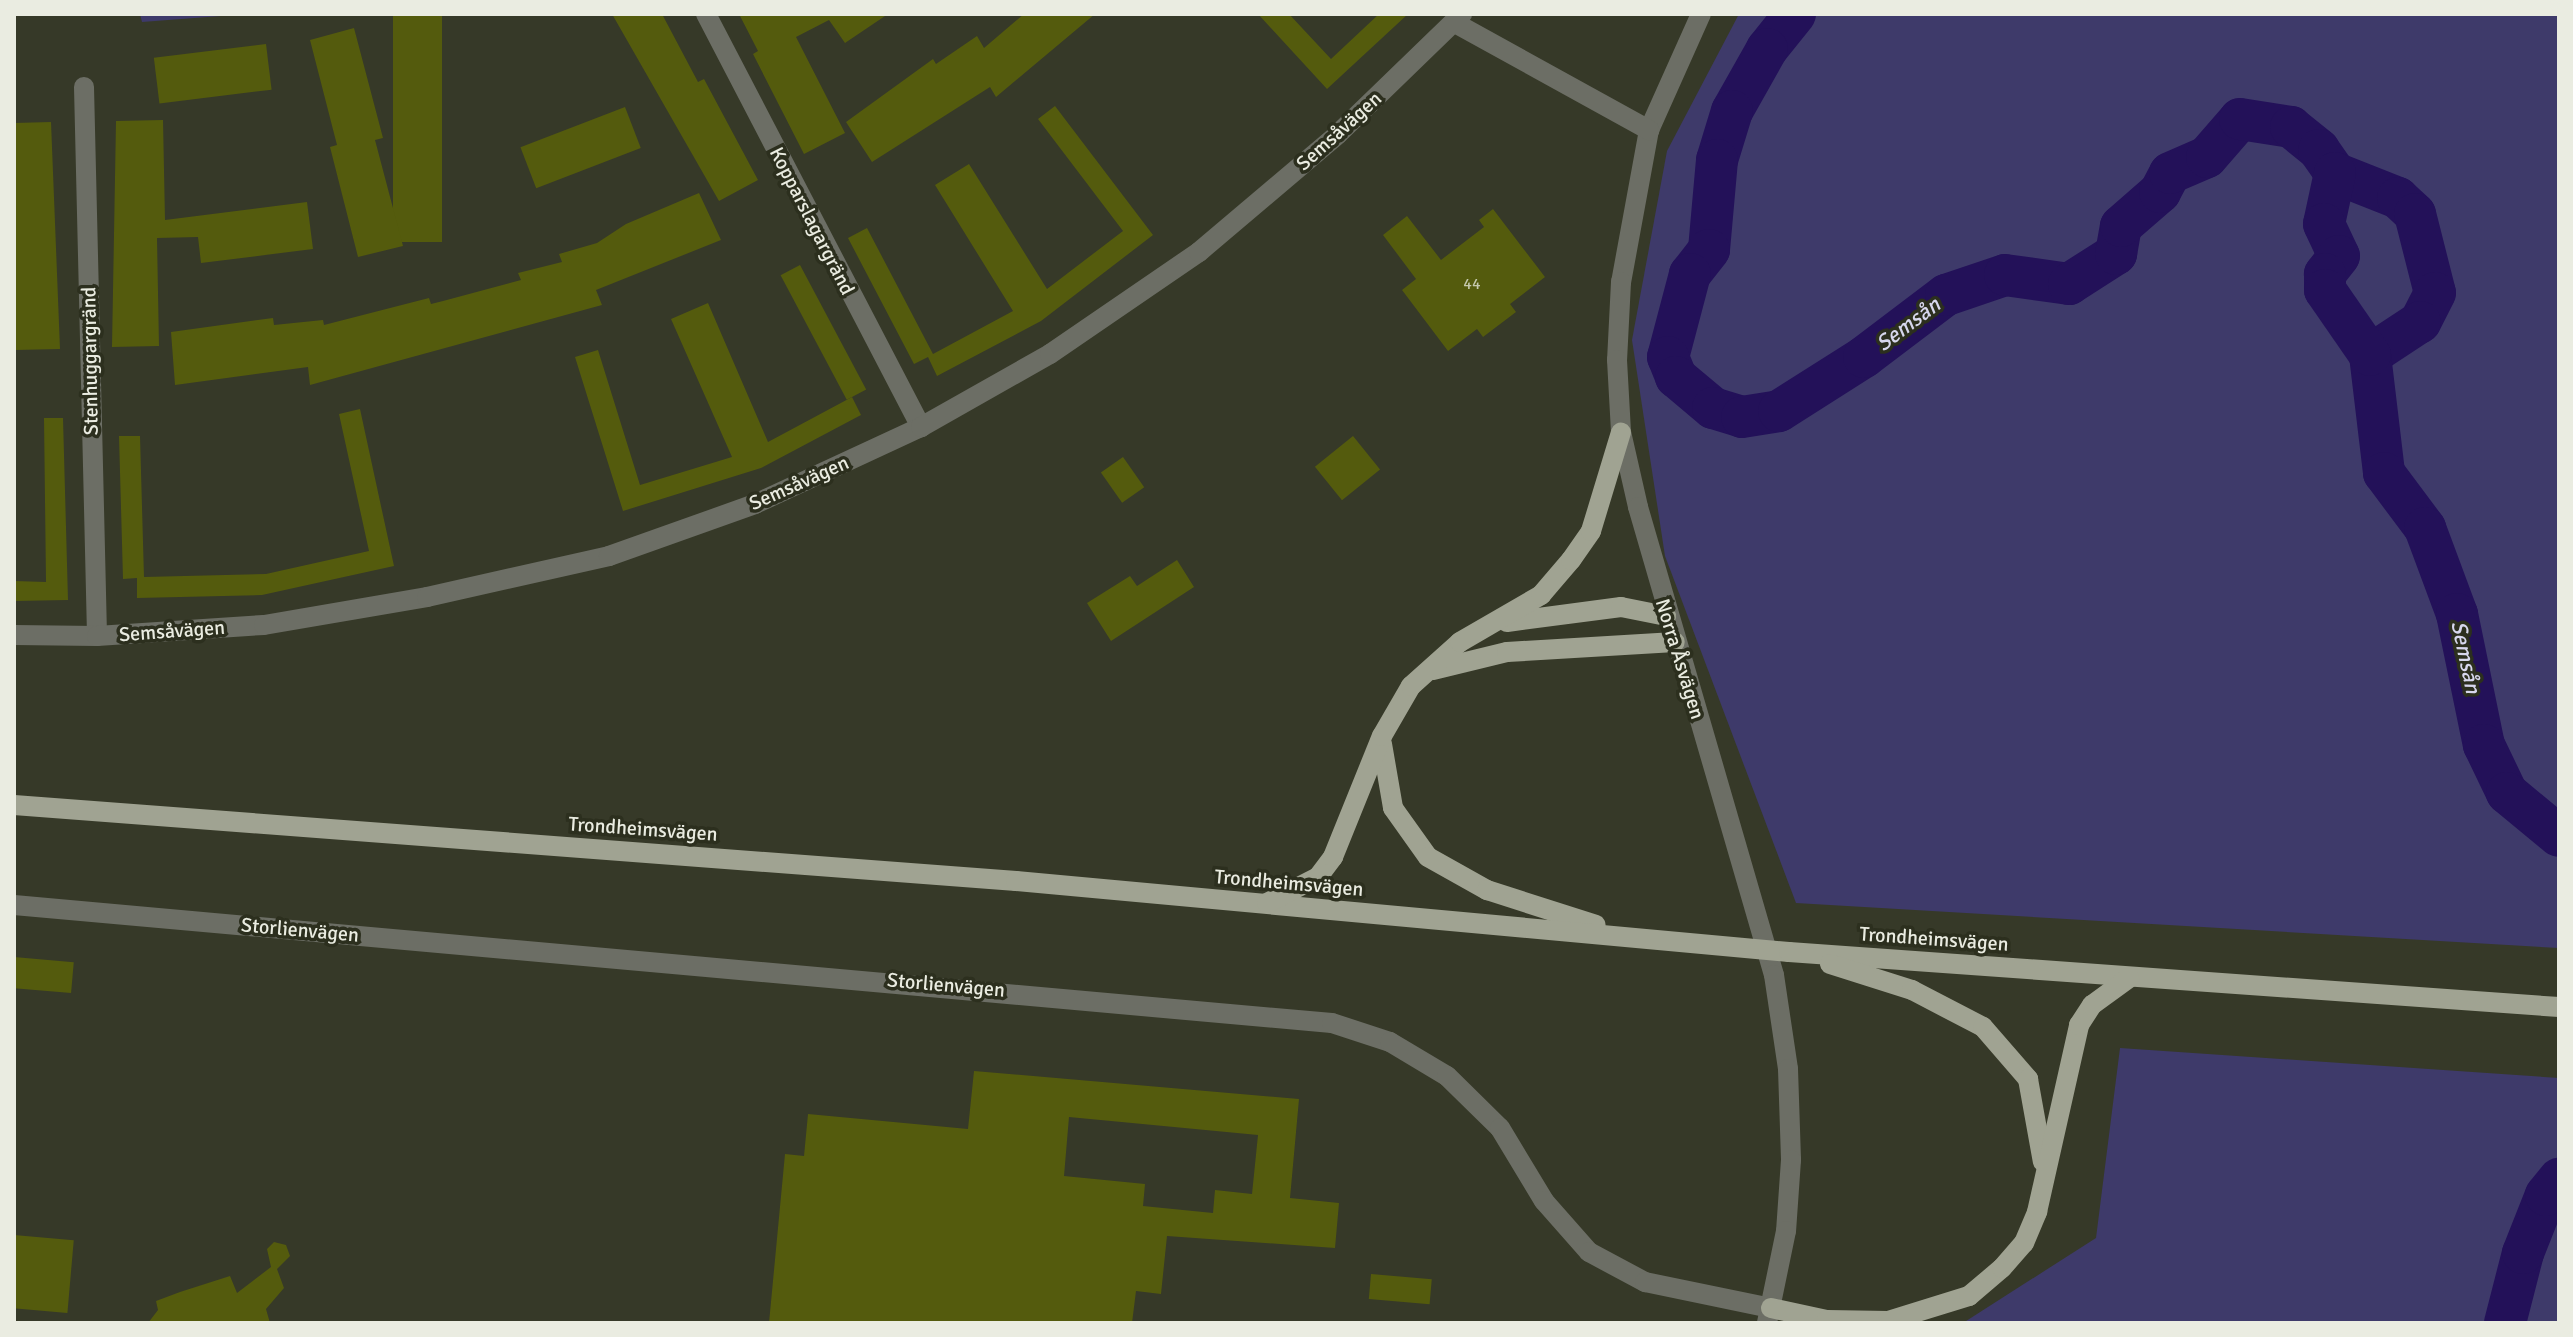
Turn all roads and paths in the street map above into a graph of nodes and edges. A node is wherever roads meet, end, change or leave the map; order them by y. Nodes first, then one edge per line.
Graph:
1 (706, 14) edge
2 (1701, 14) edge
3 (1459, 18) edge
4 (84, 87) dead end
5 (1649, 130) junction
6 (921, 427) junction
7 (1621, 432) junction
8 (1666, 616) junction
9 (1495, 624) junction
10 (14, 635) edge
11 (97, 636) junction
12 (1675, 642) junction
13 (1430, 671) junction
14 (1382, 736) junction
15 (14, 805) edge
16 (14, 905) edge
17 (1262, 905) junction
18 (1629, 935) junction
19 (1789, 952) junction
20 (2129, 978) junction
21 (2559, 1007) edge
22 (2045, 1185) junction
23 (1769, 1316) edge

1 - 6 street, Kopparslagargränd
2 - 5 street, Norra Åsvägen
3 - 5 street, Semsåvägen
3 - 6 street, Semsåvägen
4 - 11 street, Stenhuggargränd
5 - 7 street, Norra Åsvägen
6 - 11 street, Semsåvägen
7 - 8 street, Norra Åsvägen
7 - 9 main road
8 - 9 main road
8 - 12 street, Norra Åsvägen
9 - 13 main road
10 - 11 street, Semsåvägen
12 - 13 main road
12 - 23 street, Norra Åsvägen
13 - 14 main road
14 - 17 main road
14 - 18 main road
15 - 17 main road, Trondheimsvägen
16 - 23 street, Storlienvägen
17 - 18 main road, Trondheimsvägen
18 - 19 main road, Trondheimsvägen
19 - 20 main road, Trondheimsvägen
19 - 22 main road
20 - 21 main road, Trondheimsvägen
20 - 22 main road
22 - 23 main road

